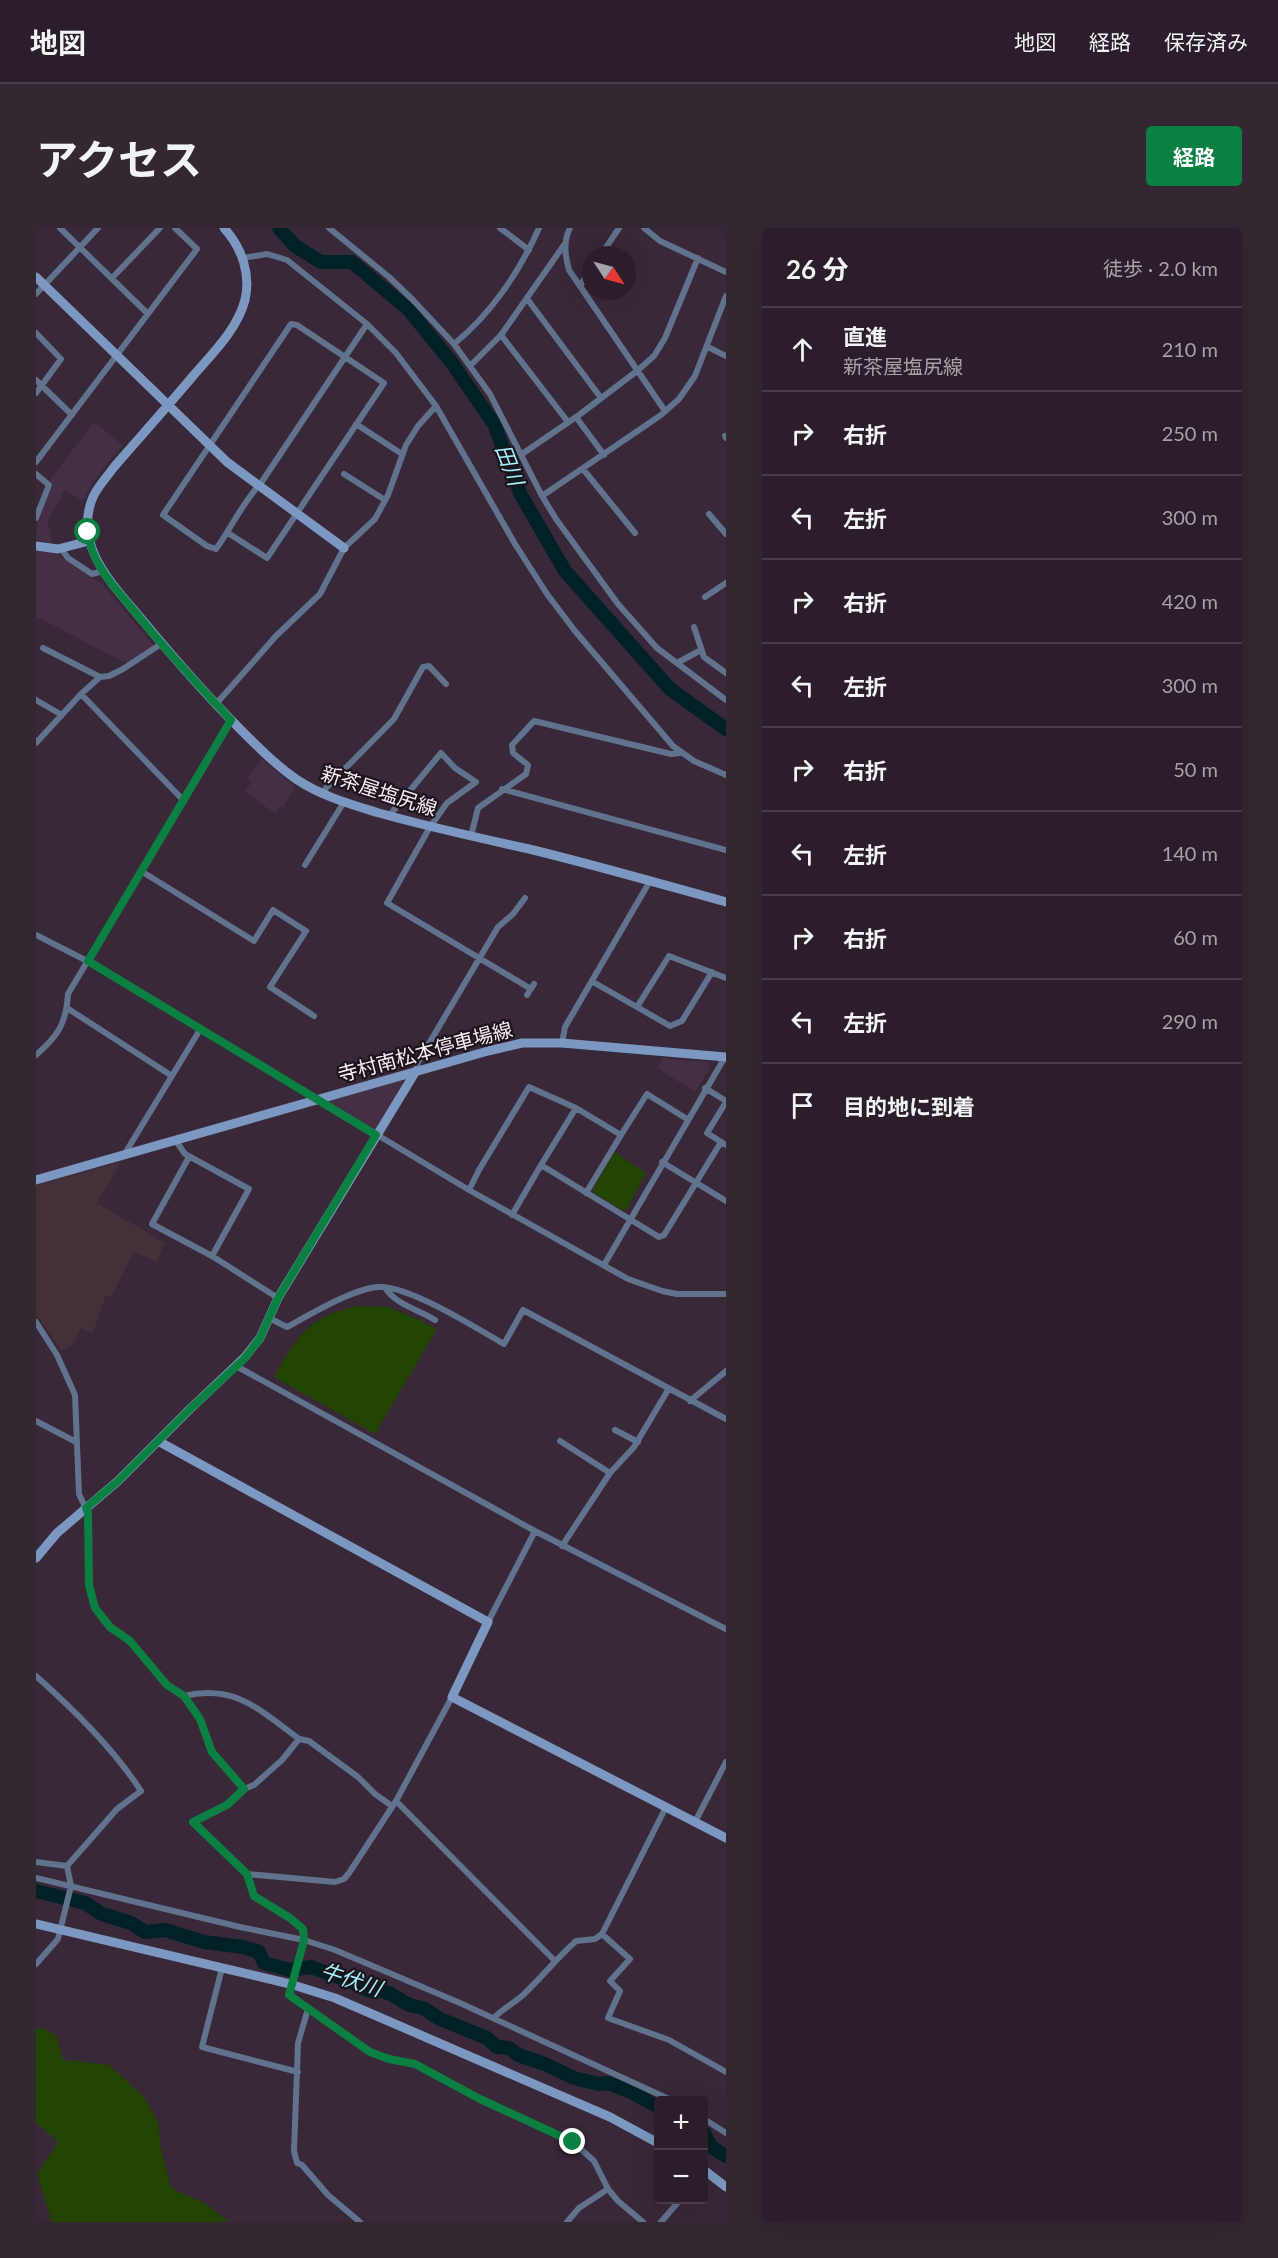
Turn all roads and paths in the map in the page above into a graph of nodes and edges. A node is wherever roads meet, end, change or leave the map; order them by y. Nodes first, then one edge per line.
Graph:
1 (60, 228) edge
2 (98, 228) edge
3 (160, 228) edge
4 (175, 228) edge
5 (224, 228) edge
6 (329, 228) edge
7 (500, 228) edge
8 (539, 228) edge
9 (570, 228) edge
10 (619, 228) edge
11 (644, 228) edge
12 (565, 244) junction
13 (607, 246) edge
14 (79, 248) junction
15 (529, 249) junction
16 (243, 258) junction
17 (698, 258) junction
18 (726, 272) edge
19 (36, 277) edge
20 (112, 278) junction
21 (582, 283) edge
22 (44, 285) junction
23 (580, 286) junction
24 (36, 294) edge
25 (726, 296) edge
26 (528, 300) junction
27 (147, 313) junction
28 (367, 324) junction
29 (36, 333) edge
30 (501, 335) junction
31 (454, 344) junction
32 (708, 347) junction
33 (344, 356) junction
34 (726, 356) edge
35 (117, 357) junction
36 (471, 365) junction
37 (637, 372) junction
38 (36, 380) edge
39 (42, 386) junction
40 (36, 393) edge
41 (601, 398) junction
42 (167, 406) junction
43 (436, 406) junction
44 (665, 411) junction
45 (72, 415) junction
46 (576, 417) junction
47 (568, 422) junction
48 (356, 424) junction
49 (209, 447) junction
50 (402, 454) junction
51 (522, 454) junction
52 (604, 454) junction
53 (36, 462) edge
54 (583, 469) junction
55 (36, 474) edge
56 (344, 474) dead end
57 (258, 486) junction
58 (542, 496) junction
59 (385, 501) junction
60 (296, 514) junction
61 (709, 514) dead end
62 (36, 518) edge
63 (228, 532) junction
64 (635, 533) dead end
65 (726, 534) edge
66 (89, 541) junction
67 (36, 546) edge
68 (344, 548) junction
69 (61, 549) junction
70 (103, 571) junction
71 (726, 583) edge
72 (705, 597) dead end
73 (694, 627) dead end
74 (161, 644) junction
75 (43, 648) dead end
76 (701, 650) junction
77 (677, 663) junction
78 (726, 673) edge
79 (100, 677) junction
80 (446, 684) dead end
81 (81, 694) junction
82 (725, 698) edge
83 (36, 700) edge
84 (216, 704) junction
85 (62, 715) junction
86 (231, 720) junction
87 (36, 743) edge
88 (680, 753) junction
89 (726, 775) edge
90 (502, 789) junction
91 (323, 794) junction
92 (184, 801) junction
93 (344, 802) junction
94 (389, 816) junction
95 (430, 828) junction
96 (471, 836) junction
97 (726, 849) edge
98 (305, 865) dead end
99 (141, 871) junction
100 (650, 881) junction
101 (525, 898) dead end
102 (726, 903) edge
103 (36, 935) edge
104 (481, 958) junction
105 (88, 961) junction
106 (712, 972) junction
107 (726, 978) edge
108 (593, 982) junction
109 (531, 989) dead end
110 (638, 1007) junction
111 (67, 1008) junction
112 (314, 1016) dead end
113 (201, 1028) junction
114 (562, 1043) junction
115 (36, 1055) edge
116 (726, 1056) edge
117 (416, 1071) junction
118 (172, 1076) junction
119 (705, 1088) junction
120 (319, 1100) junction
121 (726, 1101) edge
122 (576, 1108) junction
123 (687, 1119) junction
124 (376, 1135) junction
125 (621, 1135) junction
126 (176, 1141) junction
127 (723, 1143) edge
128 (124, 1155) junction
129 (189, 1157) junction
130 (662, 1162) junction
131 (541, 1166) junction
132 (36, 1180) edge
133 (696, 1183) junction
134 (470, 1190) junction
135 (586, 1192) junction
136 (726, 1201) edge
137 (512, 1215) junction
138 (630, 1219) junction
139 (212, 1256) junction
140 (604, 1265) junction
141 (386, 1289) junction
142 (726, 1294) edge
143 (278, 1298) junction
144 (269, 1318) junction
145 (435, 1320) dead end
146 (36, 1322) edge
147 (236, 1366) junction
148 (726, 1371) edge
149 (668, 1390) junction
150 (690, 1401) junction
151 (726, 1419) edge
152 (36, 1422) edge
153 (615, 1430) dead end
154 (158, 1441) junction
155 (560, 1441) dead end
156 (76, 1442) junction
157 (638, 1442) junction
158 (610, 1473) junction
159 (86, 1508) junction
160 (535, 1531) junction
161 (562, 1546) junction
162 (36, 1558) edge
163 (488, 1622) junction
164 (726, 1629) edge
165 (36, 1676) edge
166 (184, 1696) junction
167 (452, 1697) junction
168 (299, 1739) junction
169 (726, 1762) edge
170 (244, 1789) junction
171 (394, 1804) junction
172 (666, 1807) junction
173 (695, 1822) junction
174 (726, 1838) edge
175 (36, 1862) edge
176 (67, 1866) junction
177 (247, 1874) junction
178 (36, 1878) edge
179 (71, 1886) junction
180 (36, 1924) edge
181 (62, 1926) junction
182 (602, 1934) junction
183 (303, 1943) junction
184 (555, 1961) junction
185 (36, 1964) edge
186 (222, 1968) junction
187 (291, 1981) junction
188 (308, 2009) junction
189 (494, 2018) junction
190 (298, 2072) junction
191 (726, 2072) edge
192 (662, 2096) edge
193 (708, 2122) edge
194 (726, 2133) edge
195 (654, 2141) edge
196 (708, 2174) edge
197 (726, 2187) edge
198 (608, 2189) junction
199 (676, 2204) edge
200 (360, 2222) edge
201 (567, 2222) edge
202 (643, 2222) edge
203 (662, 2222) edge

1 - 14 street
2 - 14 street
3 - 20 street
4 - 27 street
5 - 16 street, 新茶屋塩尻線
6 - 31 street
7 - 15 street
8 - 15 street
9 - 12 street
10 - 13 street
11 - 17 street
12 - 23 street
12 - 26 street
14 - 20 street
14 - 22 street
15 - 31 street
16 - 28 street
16 - 42 street, 新茶屋塩尻線
17 - 18 street
17 - 37 street
19 - 22 street
20 - 27 street
21 - 23 street
22 - 24 street
22 - 35 street
23 - 37 street
25 - 32 street
26 - 30 street
26 - 41 street
27 - 35 street
28 - 33 street
28 - 43 street
29 - 39 street
30 - 36 street
30 - 47 street
31 - 36 street
32 - 34 street
32 - 44 street
33 - 48 street
33 - 49 street
33 - 57 street
35 - 42 street
35 - 45 street
36 - 51 street
37 - 41 street
37 - 44 street
38 - 39 street
39 - 40 street
39 - 45 street
41 - 46 street
42 - 49 street
42 - 66 street, 新茶屋塩尻線
43 - 50 street
43 - 88 street
44 - 52 street
45 - 53 street
46 - 47 street
46 - 52 street
47 - 51 street
48 - 50 street
48 - 60 street
49 - 57 street
49 - 63 street
50 - 59 street
51 - 58 street
52 - 54 street
54 - 58 street
54 - 64 street
55 - 62 street
56 - 59 street
57 - 60 street
57 - 63 street
58 - 77 street
59 - 68 street
60 - 63 street
60 - 68 street
61 - 65 street
66 - 69 street
66 - 70 street, 新茶屋塩尻線
67 - 69 street
68 - 84 street
69 - 70 street
70 - 74 street, 新茶屋塩尻線
71 - 72 street
73 - 76 street
74 - 79 street
74 - 84 street, 新茶屋塩尻線
75 - 79 street
76 - 77 street
76 - 78 street
77 - 82 street
79 - 81 street
80 - 91 street
81 - 85 street
81 - 92 street
83 - 85 street
84 - 86 street, 新茶屋塩尻線
85 - 87 street
86 - 91 street, 新茶屋塩尻線
86 - 92 street
88 - 89 street
88 - 90 street
90 - 96 street
90 - 97 street
91 - 93 street, 新茶屋塩尻線
92 - 99 street
93 - 94 street, 新茶屋塩尻線
93 - 98 street
94 - 95 street, 新茶屋塩尻線
94 - 95 street
95 - 96 street, 新茶屋塩尻線
95 - 104 street
96 - 100 street, 新茶屋塩尻線
99 - 105 street
99 - 112 street
100 - 102 street, 新茶屋塩尻線
100 - 108 street
101 - 104 street
103 - 105 street
104 - 109 street
104 - 117 street
105 - 111 street
105 - 113 street
106 - 107 street
106 - 110 street
106 - 110 street
108 - 110 street
108 - 114 street
111 - 115 street
111 - 118 street
113 - 118 street
113 - 120 street
114 - 116 street, 寺村南松本停車場線
114 - 117 street, 寺村南松本停車場線
116 - 119 street
117 - 120 street, 寺村南松本停車場線
117 - 124 street
118 - 128 street
119 - 121 street
119 - 123 street
120 - 124 street
120 - 126 street, 寺村南松本停車場線
121 - 127 street
122 - 125 street
122 - 131 street
122 - 134 street
123 - 125 street
123 - 130 street
124 - 134 street
124 - 143 street
125 - 135 street
126 - 128 street, 寺村南松本停車場線
126 - 129 street
127 - 133 street
128 - 132 street, 寺村南松本停車場線
129 - 139 street
129 - 139 street
130 - 133 street
130 - 138 street
131 - 135 street
131 - 137 street
133 - 136 street
133 - 138 street
134 - 137 street
135 - 138 street
137 - 140 street
138 - 140 street
139 - 143 street
140 - 142 street
141 - 144 street
141 - 145 street
141 - 149 street
143 - 144 street
144 - 147 street
146 - 156 street
147 - 154 street
147 - 160 street
148 - 150 street
149 - 150 street
149 - 157 street
150 - 151 street
152 - 156 street
153 - 157 street
154 - 159 street
154 - 163 street
155 - 158 street
156 - 159 street
157 - 158 street
158 - 161 street
159 - 162 street
159 - 166 street
160 - 161 street
160 - 163 street
161 - 164 street
163 - 167 street
165 - 176 street
166 - 168 street
166 - 170 street
167 - 171 street
167 - 172 street
168 - 170 street
168 - 171 street
169 - 173 street
170 - 177 street
171 - 177 street
171 - 184 street
172 - 173 street
172 - 182 street
173 - 174 street
175 - 176 street
176 - 179 street
177 - 183 street
178 - 179 street
179 - 181 street
179 - 183 street
180 - 181 street
181 - 185 street
181 - 186 street
182 - 184 street
182 - 191 street
183 - 187 street
183 - 189 street
184 - 189 street
186 - 187 street
186 - 190 street
187 - 188 street
187 - 195 street
188 - 190 street
188 - 198 street
189 - 192 street
190 - 200 street
193 - 194 street
196 - 197 street
198 - 201 street
198 - 202 street
199 - 203 street

